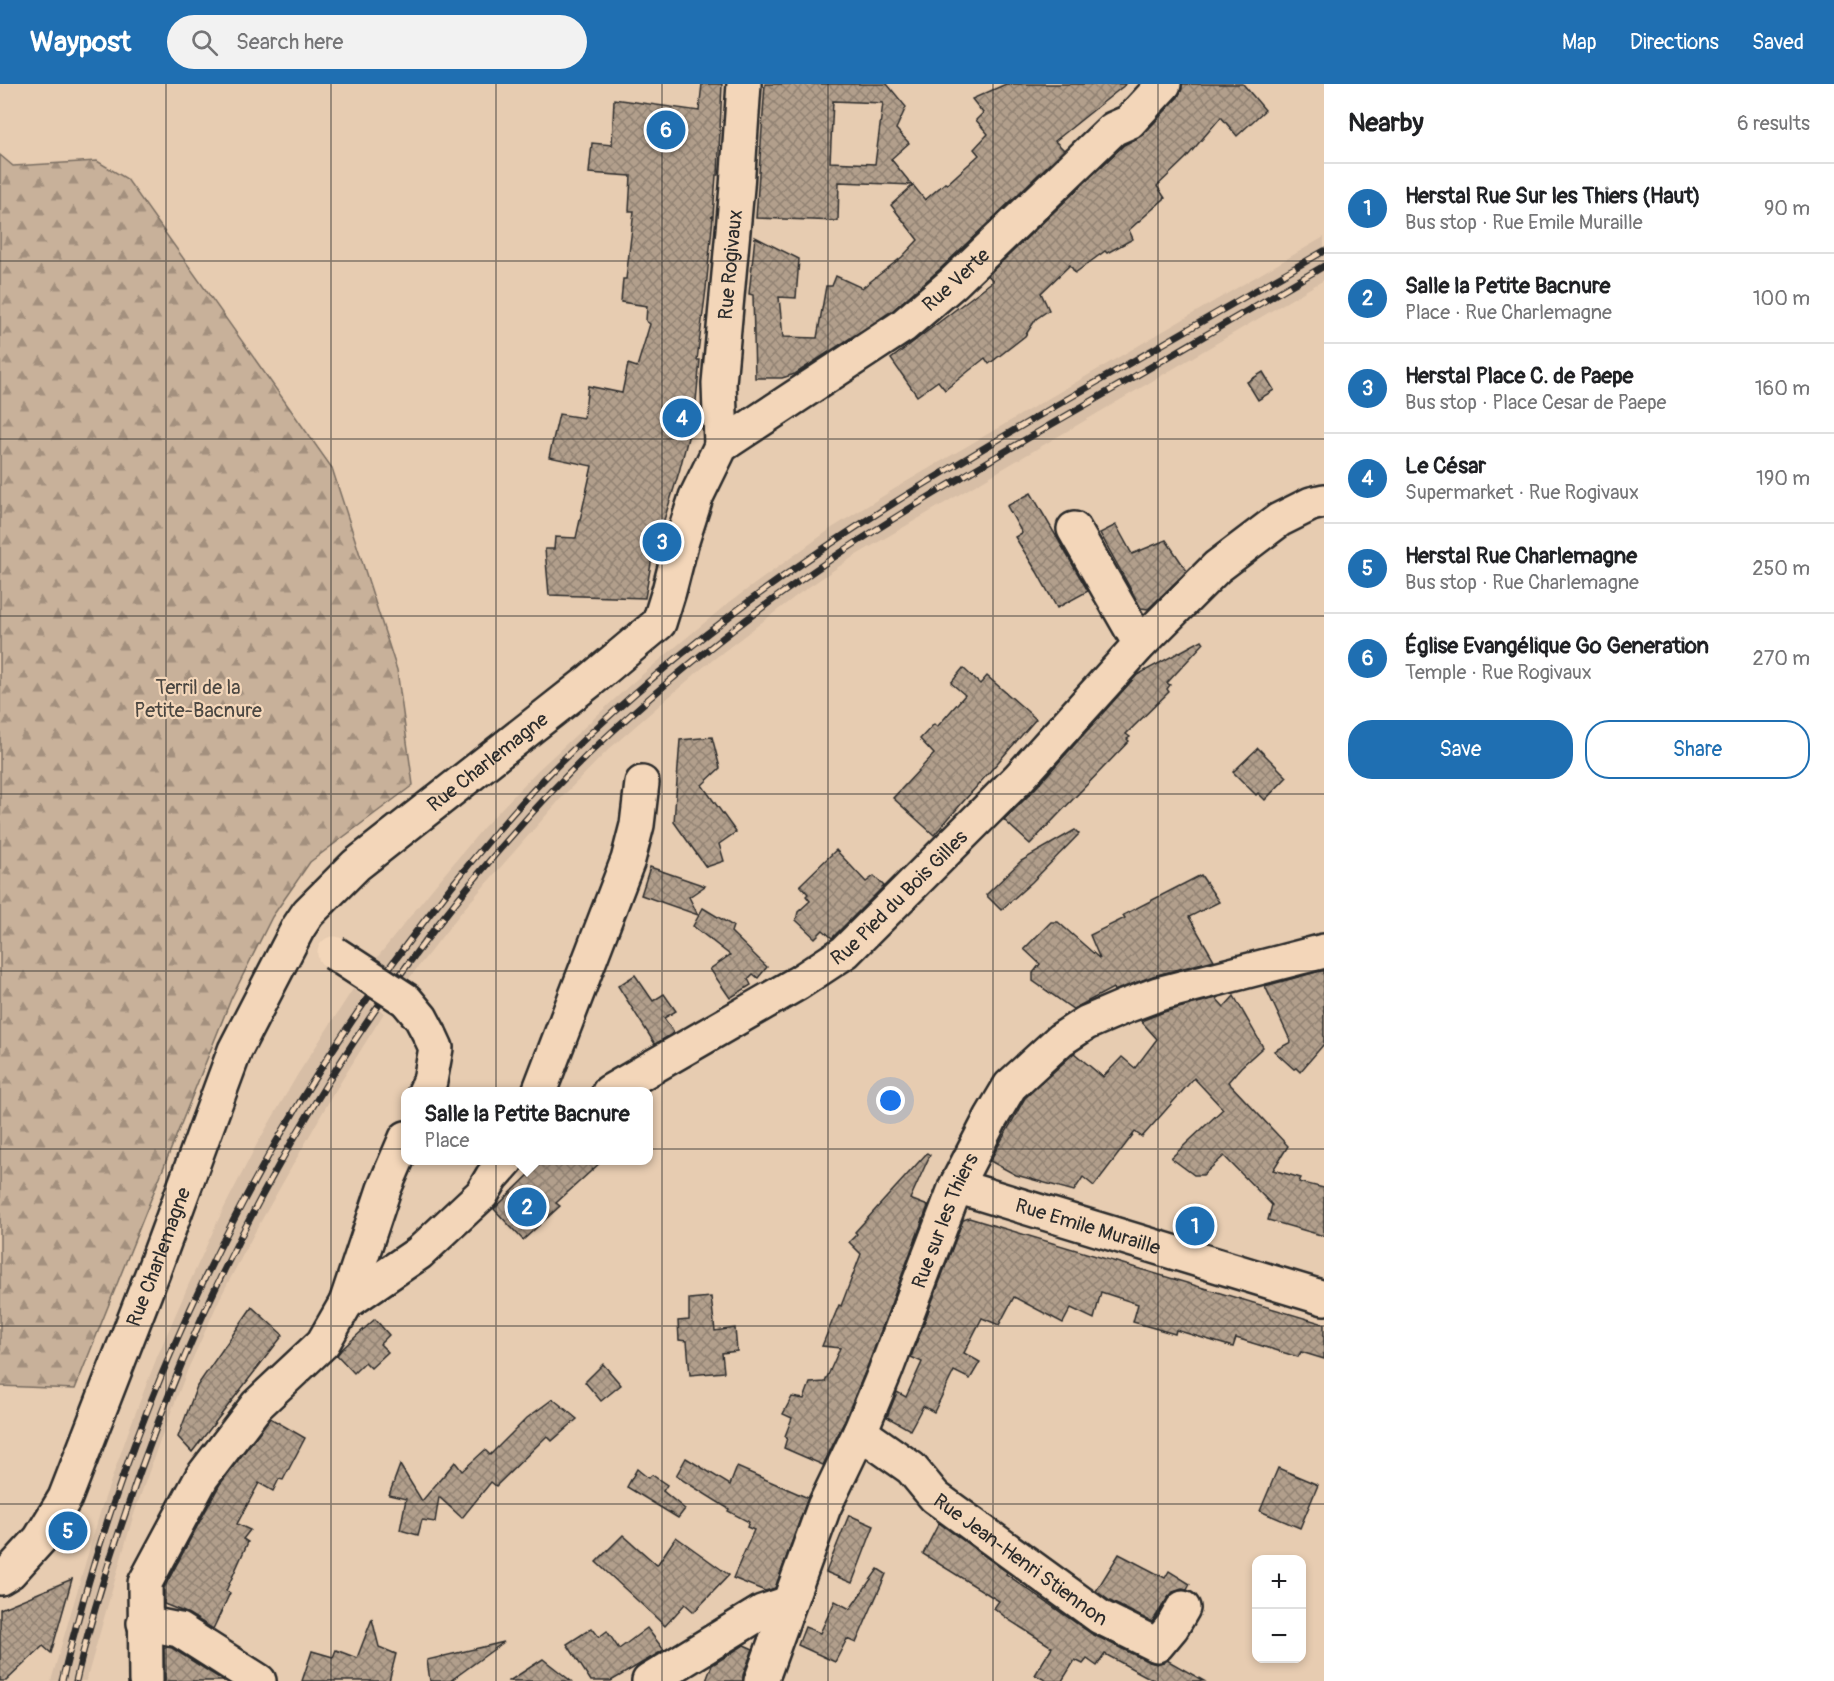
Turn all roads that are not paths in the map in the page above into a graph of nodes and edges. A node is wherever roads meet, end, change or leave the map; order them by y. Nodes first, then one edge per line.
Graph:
1 (744, 84) edge
2 (1164, 84) edge
3 (718, 401) junction
4 (766, 415) junction
5 (721, 446) junction
6 (1324, 501) edge
7 (1074, 529) dead end
8 (1140, 644) junction
9 (642, 783) dead end
10 (298, 928) junction
11 (1324, 951) edge
12 (427, 1087) edge
13 (541, 1087) edge
14 (618, 1087) edge
15 (401, 1148) edge
16 (503, 1165) edge
17 (956, 1186) junction
18 (1324, 1298) edge
19 (346, 1303) junction
20 (860, 1432) junction
21 (3, 1577) edge
22 (789, 1603) junction
23 (1182, 1608) dead end
24 (144, 1623) junction
25 (146, 1681) edge
26 (259, 1681) edge
27 (650, 1681) edge
28 (760, 1681) edge

1 - 3 street, Rue Rogivaux
2 - 4 street, Rue Verte
3 - 4 street
3 - 5 street, Rue Rogivaux
4 - 5 street, Rue Verte
5 - 10 street, Rue Charlemagne
6 - 8 street, Rue Pied du Bois Gilles
7 - 8 street
8 - 14 street, Rue Pied du Bois Gilles
9 - 13 street
10 - 12 street, bridge
10 - 21 street, Rue Charlemagne
11 - 17 street, Rue sur les Thiers
15 - 19 street
16 - 19 street
17 - 18 street, Rue Emile Muraille
17 - 20 street, Rue sur les Thiers
19 - 24 street
20 - 22 street, Rue sur les Thiers
20 - 23 street, Rue Jean-Henri Stiennon
22 - 27 street
22 - 28 street, Rue sur les Thiers
24 - 25 street
24 - 26 street

